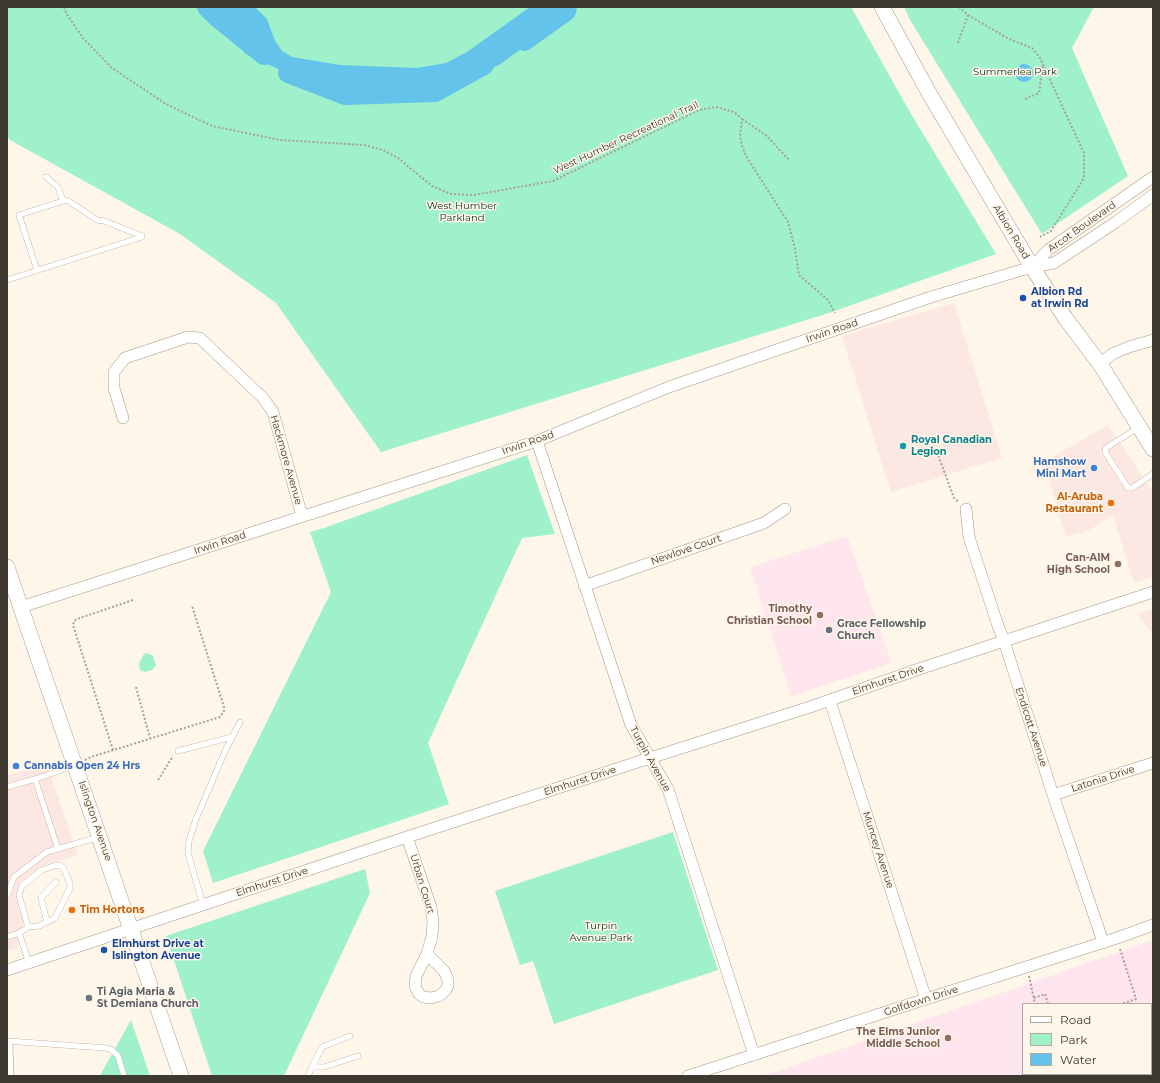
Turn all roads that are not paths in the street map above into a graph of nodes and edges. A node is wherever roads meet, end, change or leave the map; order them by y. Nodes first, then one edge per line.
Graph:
1 (882, 7) edge
2 (46, 177) dead end
3 (1153, 177) edge
4 (1153, 196) edge
5 (62, 201) junction
6 (1032, 267) junction
7 (37, 270) junction
8 (7, 280) edge
9 (1153, 340) edge
10 (1100, 364) junction
11 (123, 418) dead end
12 (1139, 427) junction
13 (537, 441) junction
14 (1153, 449) edge
15 (1153, 474) edge
16 (785, 509) dead end
17 (966, 509) road end
18 (302, 516) junction
19 (7, 567) edge
20 (584, 586) junction
21 (1153, 592) edge
22 (21, 607) junction
23 (1004, 641) junction
24 (830, 700) junction
25 (240, 722) dead end
26 (232, 737) junction
27 (178, 751) road end
28 (650, 758) junction
29 (1153, 763) edge
30 (76, 765) junction
31 (35, 779) junction
32 (7, 788) edge
33 (1053, 795) junction
34 (100, 836) junction
35 (407, 837) junction
36 (58, 849) junction
37 (56, 882) dead end
38 (7, 896) edge
39 (203, 905) junction
40 (47, 922) junction
41 (1153, 925) edge
42 (28, 927) junction
43 (130, 929) junction
44 (18, 933) junction
45 (7, 937) edge
46 (1103, 943) junction
47 (427, 954) dead end
48 (29, 963) junction
49 (7, 970) edge
50 (926, 999) junction
51 (350, 1036) dead end
52 (7, 1041) edge
53 (7, 1046) edge
54 (358, 1056) dead end
55 (754, 1056) junction
56 (312, 1067) junction
57 (8, 1076) edge
58 (124, 1076) edge
59 (181, 1076) edge
60 (308, 1076) edge
61 (688, 1076) edge

1 - 6 main road, Albion Road
2 - 5 lane
3 - 6 street, Arcot Boulevard
4 - 6 street, Arcot Boulevard
5 - 7 lane
5 - 7 lane
6 - 10 main road, Albion Road
6 - 13 street, Irwin Road
7 - 8 lane
9 - 10 street
10 - 12 main road, Albion Road
11 - 18 street, Hackmore Avenue
12 - 14 main road, Albion Road
12 - 15 lane
13 - 18 street, Irwin Road
13 - 20 street, Turpin Avenue
16 - 20 street, Newlove Court
17 - 23 street, Endicott Avenue
18 - 22 street, Irwin Road
19 - 22 main road, Islington Avenue
20 - 28 street, Turpin Avenue
21 - 23 street, Elmhurst Drive
22 - 30 main road, Islington Avenue
23 - 24 street, Elmhurst Drive
23 - 33 street, Endicott Avenue
24 - 28 street, Elmhurst Drive
24 - 50 street, Muncey Avenue
25 - 26 lane
26 - 27 lane
26 - 39 lane
28 - 35 street, Elmhurst Drive
28 - 55 street, Turpin Avenue
29 - 33 street, Latonia Drive
30 - 31 lane
30 - 34 main road, Islington Avenue
31 - 32 lane
31 - 36 lane
33 - 46 street, Endicott Avenue
34 - 36 lane
34 - 43 main road, Islington Avenue
35 - 39 street, Elmhurst Drive
35 - 47 street, Urban Court
36 - 38 lane
37 - 40 lane
39 - 43 street, Elmhurst Drive
40 - 42 lane
40 - 42 lane
41 - 46 street, Golfdown Drive
42 - 44 lane
43 - 48 street, Elmhurst Drive
43 - 59 main road, Islington Avenue
44 - 45 lane
44 - 48 lane
46 - 50 street, Golfdown Drive
48 - 49 street, Elmhurst Drive
50 - 55 street, Golfdown Drive
51 - 56 lane
52 - 58 lane
53 - 57 street
54 - 56 lane
55 - 61 street, Golfdown Drive
56 - 60 lane

